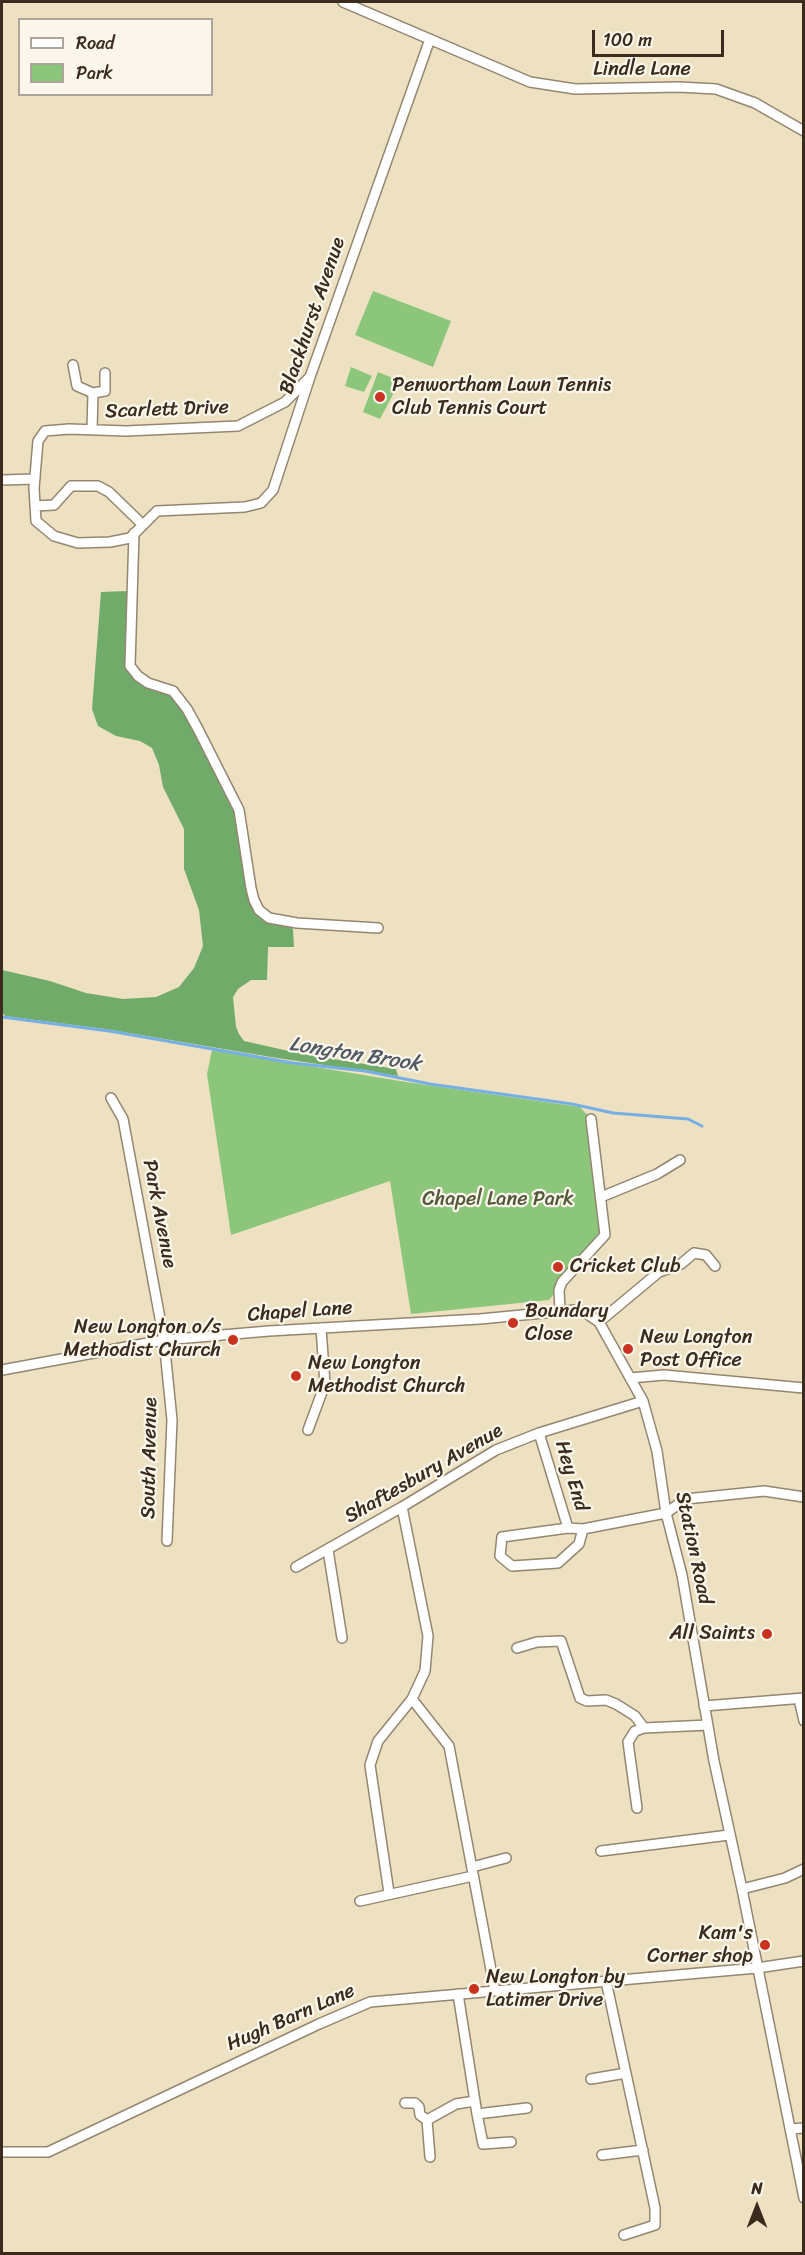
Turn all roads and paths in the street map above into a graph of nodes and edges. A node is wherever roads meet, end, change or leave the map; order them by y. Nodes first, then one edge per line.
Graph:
1 (343, 2) edge
2 (430, 39) junction
3 (804, 131) edge
4 (73, 365) dead end
5 (105, 373) dead end
6 (310, 377) junction
7 (93, 393) junction
8 (92, 430) junction
9 (35, 479) junction
10 (2, 480) edge
11 (35, 506) junction
12 (143, 525) junction
13 (134, 533) junction
14 (378, 928) dead end
15 (111, 1098) dead end
16 (591, 1119) dead end
17 (680, 1160) dead end
18 (601, 1197) junction
19 (715, 1266) dead end
20 (560, 1311) junction
21 (599, 1322) junction
22 (321, 1328) junction
23 (164, 1340) junction
24 (2, 1370) edge
25 (630, 1378) junction
26 (804, 1388) edge
27 (643, 1401) junction
28 (308, 1430) dead end
29 (539, 1433) junction
30 (804, 1497) edge
31 (402, 1507) junction
32 (666, 1513) junction
33 (568, 1528) junction
34 (583, 1529) junction
35 (167, 1541) dead end
36 (328, 1550) junction
37 (296, 1567) dead end
38 (342, 1638) dead end
39 (517, 1648) dead end
40 (801, 1698) edge
41 (412, 1699) junction
42 (704, 1706) junction
43 (804, 1721) edge
44 (708, 1725) junction
45 (644, 1728) junction
46 (637, 1808) dead end
47 (729, 1835) junction
48 (601, 1851) dead end
49 (507, 1858) dead end
50 (804, 1869) edge
51 (472, 1871) junction
52 (742, 1889) junction
53 (389, 1893) junction
54 (360, 1901) dead end
55 (804, 1961) edge
56 (758, 1968) junction
57 (606, 1981) junction
58 (495, 1991) junction
59 (458, 1994) junction
60 (626, 2073) junction
61 (591, 2079) dead end
62 (475, 2101) junction
63 (405, 2103) dead end
64 (527, 2108) dead end
65 (478, 2119) junction
66 (422, 2120) junction
67 (804, 2128) edge
68 (790, 2129) junction
69 (511, 2142) dead end
70 (643, 2150) junction
71 (2, 2152) edge
72 (602, 2155) dead end
73 (429, 2157) dead end
74 (804, 2198) edge
75 (624, 2235) dead end

1 - 2 street, Lindle Lane
2 - 3 street, Lindle Lane
2 - 6 street, Blackhurst Avenue
4 - 7 street
5 - 7 street
6 - 8 street, Scarlett Drive
6 - 12 street, Blackhurst Avenue
7 - 8 street
8 - 9 street, Scarlett Drive
9 - 10 street
9 - 11 street
11 - 12 street
11 - 13 street
12 - 13 street
13 - 14 street
15 - 23 street, Park Avenue
16 - 18 street
17 - 18 street
18 - 20 street
19 - 21 street
20 - 21 street, Chapel Lane
20 - 22 street, Chapel Lane
21 - 25 street, Station Road
22 - 23 street, Chapel Lane
22 - 28 street
23 - 24 street, Chapel Lane
23 - 35 street, South Avenue
25 - 26 street
25 - 27 street, Station Road
27 - 29 street, Shaftesbury Avenue
27 - 32 street, Station Road
29 - 31 street, Shaftesbury Avenue
29 - 33 street, Hey End
30 - 32 street
31 - 36 street, Shaftesbury Avenue
31 - 41 street
32 - 34 street
32 - 42 street, Station Road
33 - 34 street
33 - 34 street
36 - 37 street, Shaftesbury Avenue
36 - 38 street
39 - 45 street
40 - 42 street
40 - 43 street
41 - 51 street
41 - 53 street
42 - 44 street, Station Road
44 - 45 street
44 - 47 street, Station Road
45 - 46 street
47 - 48 street
47 - 52 street, Station Road
49 - 51 street
50 - 52 street
51 - 53 street
51 - 58 street
52 - 56 street, Station Road
53 - 54 street
55 - 56 street, Hugh Barn Lane
56 - 57 street, Hugh Barn Lane
56 - 68 street, Station Road
57 - 58 street, Hugh Barn Lane
57 - 60 street
58 - 59 street, Hugh Barn Lane
59 - 62 street
59 - 71 street, Hugh Barn Lane
60 - 61 street
60 - 70 street
62 - 65 street
62 - 66 street
63 - 66 street
64 - 65 street
65 - 69 street
66 - 73 street
67 - 68 street
68 - 74 street, Station Road
70 - 72 street
70 - 75 street

